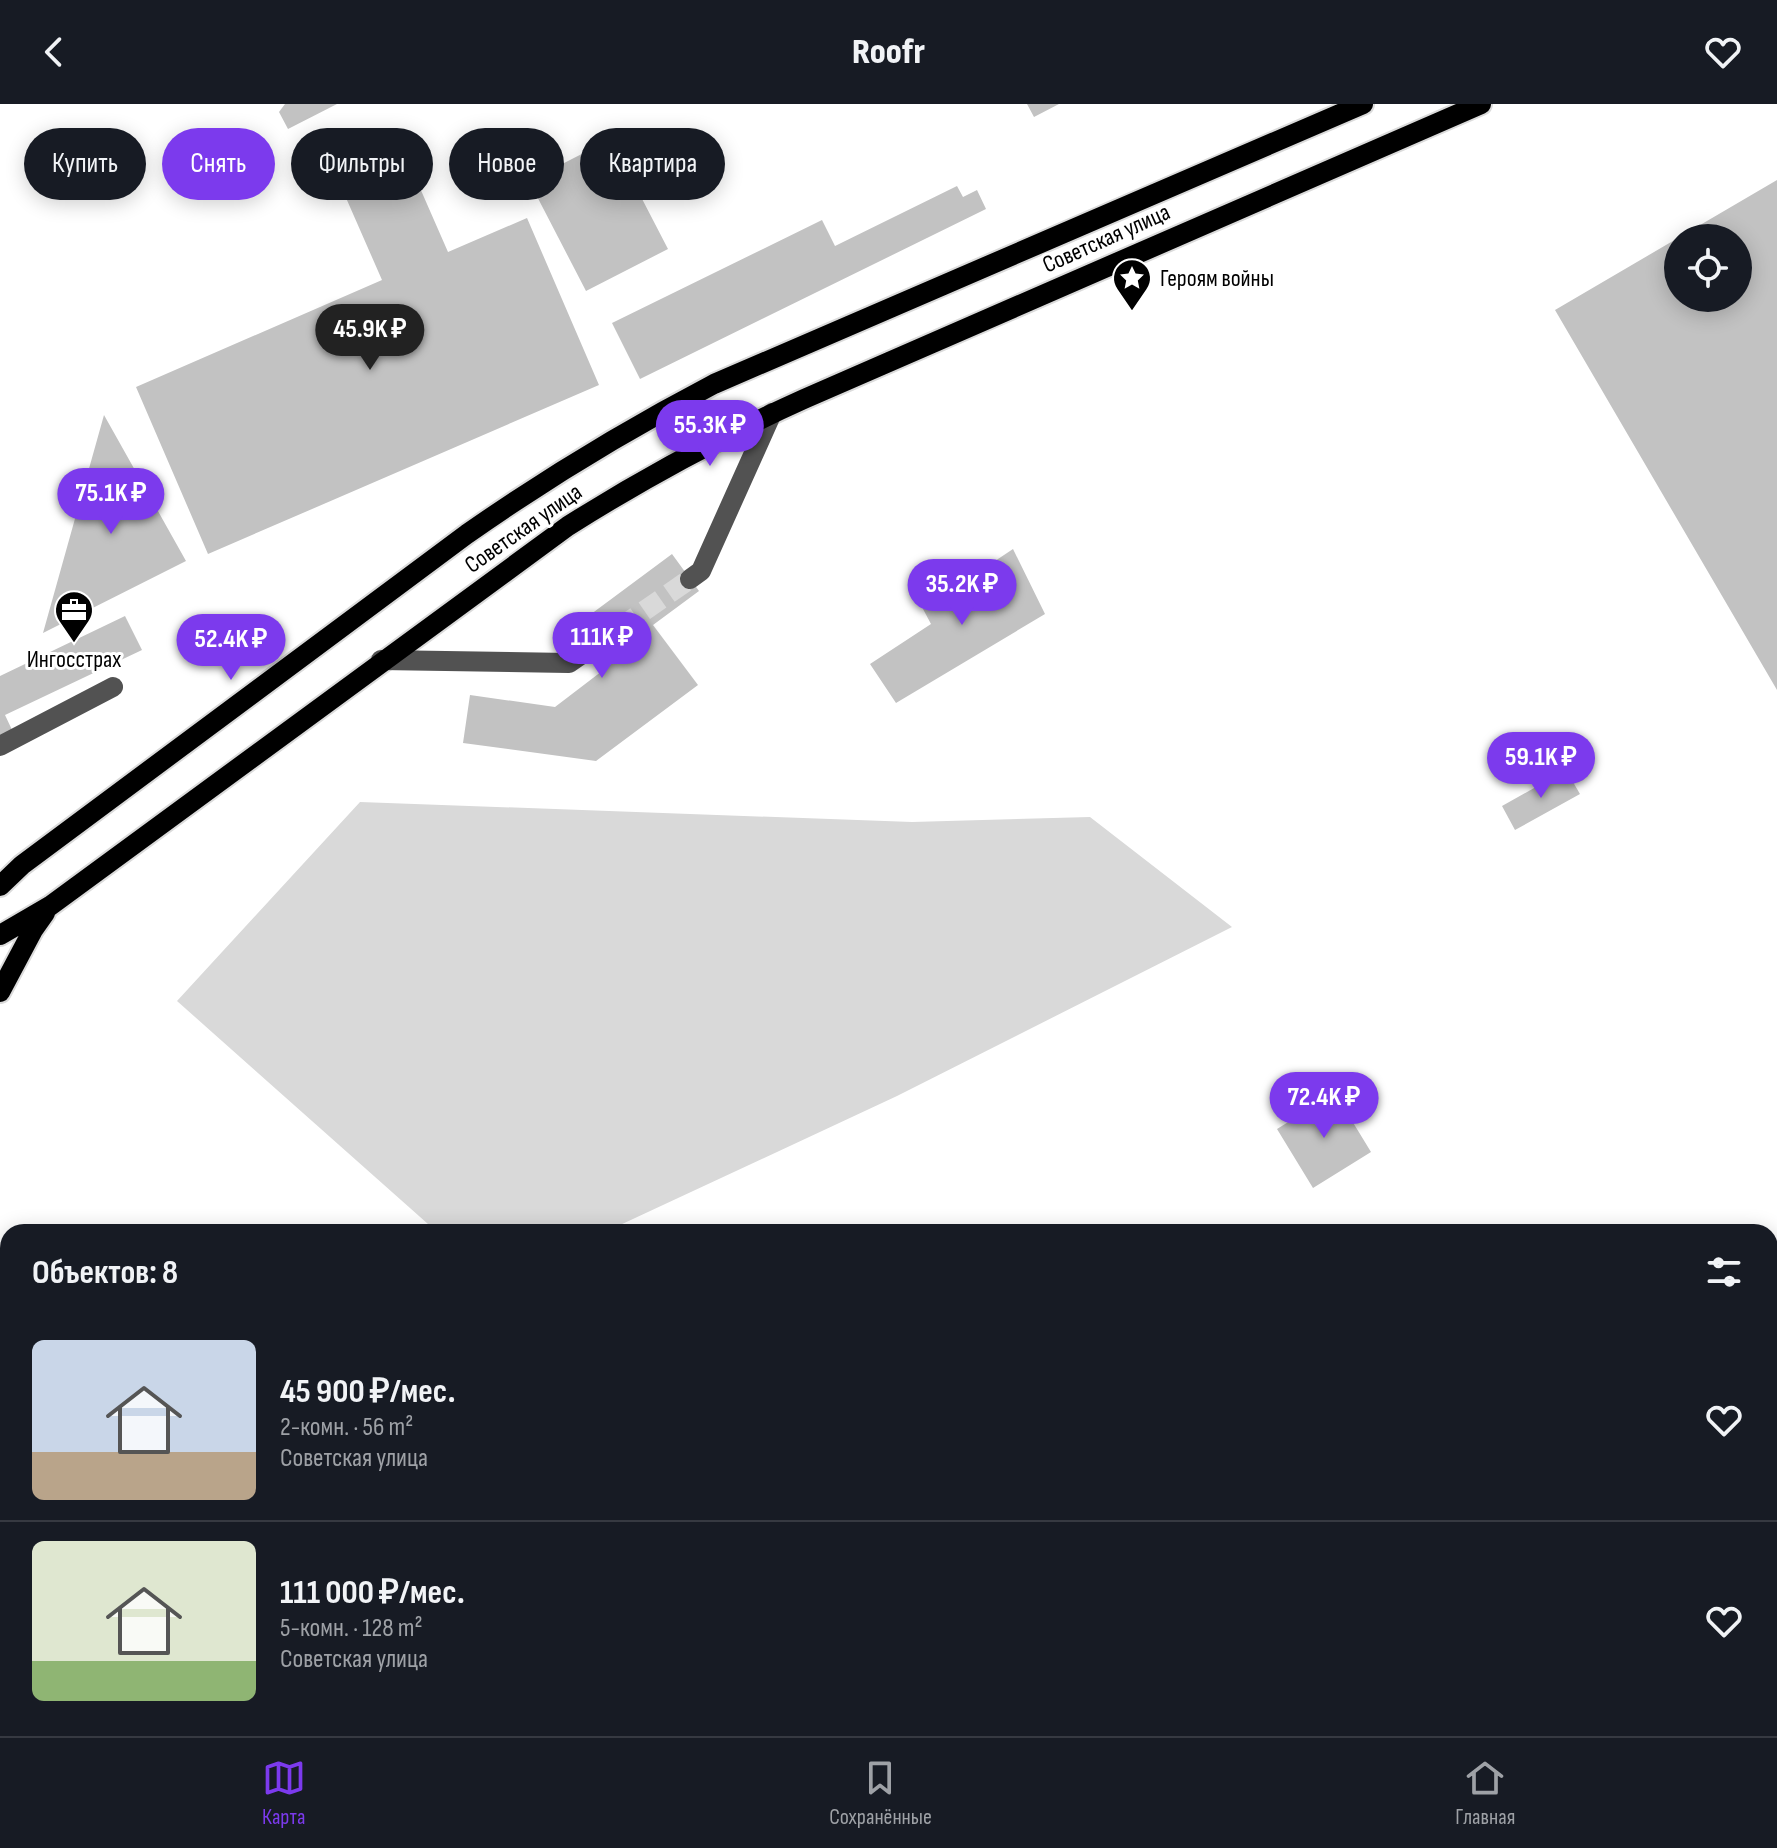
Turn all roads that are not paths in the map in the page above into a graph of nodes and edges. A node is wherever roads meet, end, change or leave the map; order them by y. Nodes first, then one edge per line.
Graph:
1 (1363, 104) edge
2 (1481, 104) edge
3 (772, 413) junction
4 (690, 579) tunnel mouth
5 (595, 645) tunnel mouth
6 (381, 660) junction
7 (113, 687) dead end
8 (0, 746) edge
9 (22, 865) junction
10 (0, 877) edge
11 (0, 886) edge
12 (50, 906) junction
13 (0, 935) edge
14 (0, 992) edge

1 - 9 main road, Советская улица
2 - 3 main road, Советская улица
3 - 4 lane
3 - 6 main road, Советская улица
5 - 6 lane
6 - 12 main road, Советская улица
7 - 8 lane
9 - 10 main road
9 - 11 main road, Советская улица
12 - 13 main road, Советская улица
12 - 14 main road

